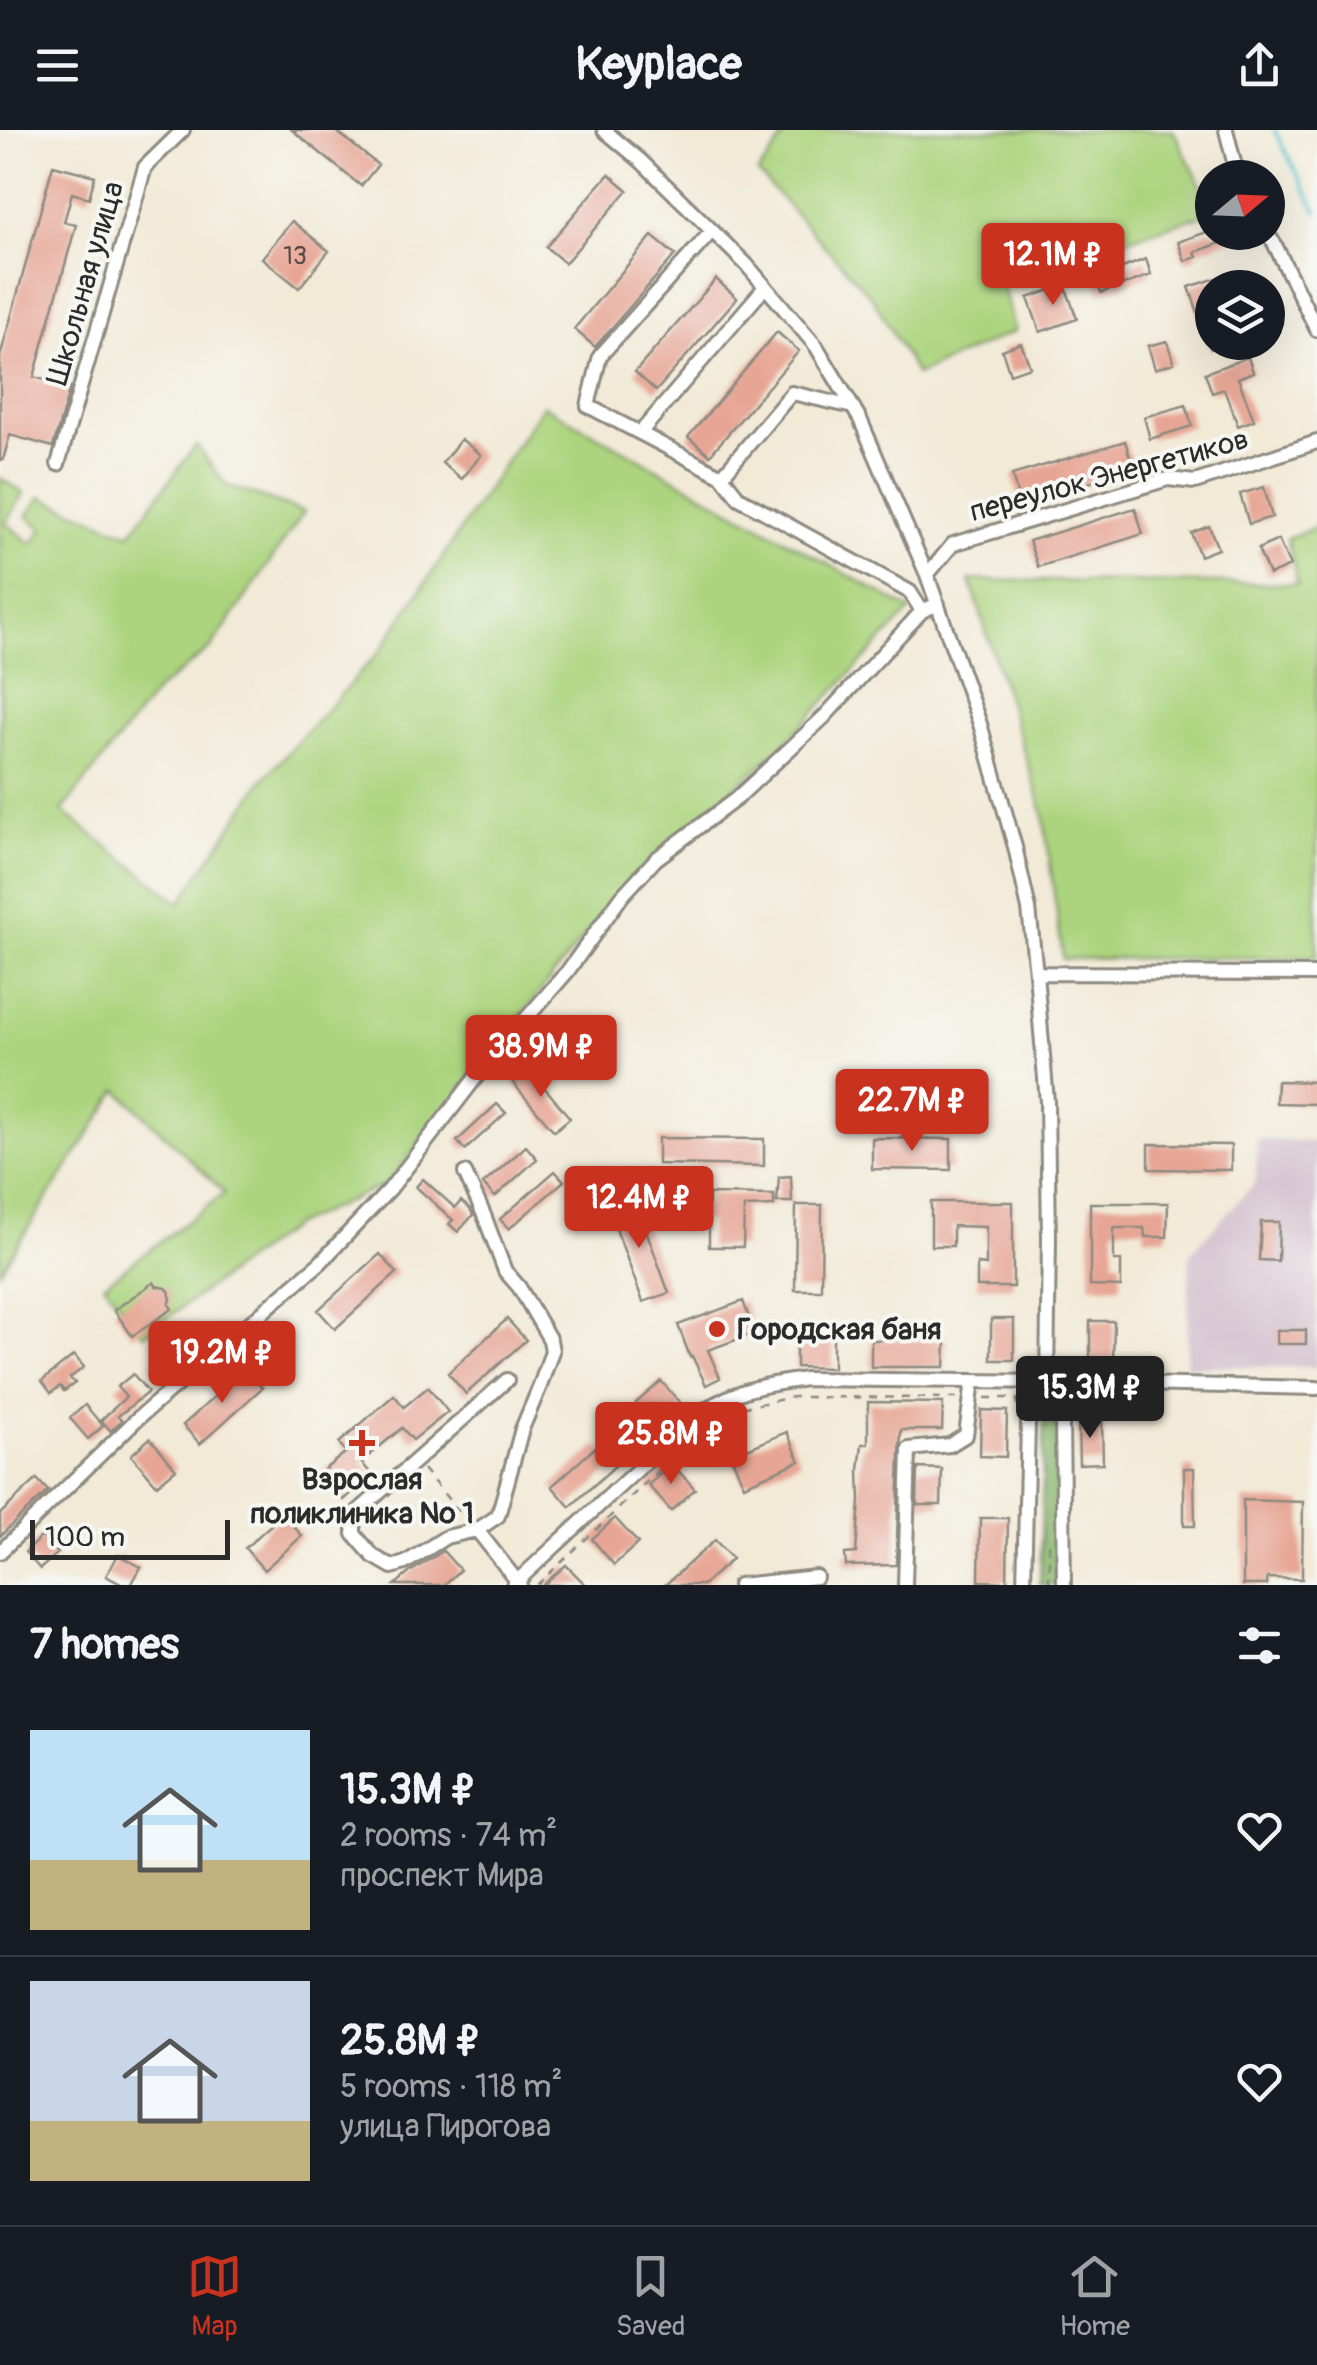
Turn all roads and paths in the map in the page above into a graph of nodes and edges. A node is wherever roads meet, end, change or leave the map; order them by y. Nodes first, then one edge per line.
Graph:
1 (182, 130) edge
2 (604, 130) edge
3 (1226, 130) edge
4 (1234, 160) edge
5 (712, 231) junction
6 (1277, 250) edge
7 (765, 287) junction
8 (1317, 330) edge
9 (853, 408) junction
10 (640, 432) junction
11 (1317, 442) edge
12 (58, 464) dead end
13 (722, 476) junction
14 (927, 574) junction
15 (938, 604) junction
16 (922, 611) junction
17 (1036, 973) junction
18 (1317, 974) edge
19 (465, 1173) dead end
20 (507, 1380) dead end
21 (973, 1381) junction
22 (1046, 1382) junction
23 (1317, 1388) edge
24 (700, 1432) dead end
25 (415, 1460) junction
26 (461, 1515) dead end
27 (477, 1530) junction
28 (0, 1552) edge
29 (816, 1577) dead end
30 (516, 1584) edge
31 (537, 1585) edge
32 (739, 1585) edge
33 (905, 1585) edge
34 (1024, 1585) edge
35 (1064, 1585) edge

1 - 12 street, Школьная улица
2 - 5 street
3 - 4 street
5 - 7 street
5 - 10 street
6 - 8 street
7 - 9 street
7 - 10 street
9 - 13 street
9 - 14 street
10 - 13 street
11 - 14 street, переулок Энергетиков
13 - 16 street
14 - 15 street
15 - 16 street
15 - 17 street
16 - 28 street
17 - 18 street
17 - 22 street
19 - 27 street
20 - 25 street
21 - 22 street
21 - 30 street
21 - 33 street
22 - 23 street
22 - 34 street
22 - 35 street
24 - 31 path
25 - 26 path
25 - 27 street
27 - 30 street
29 - 32 street

